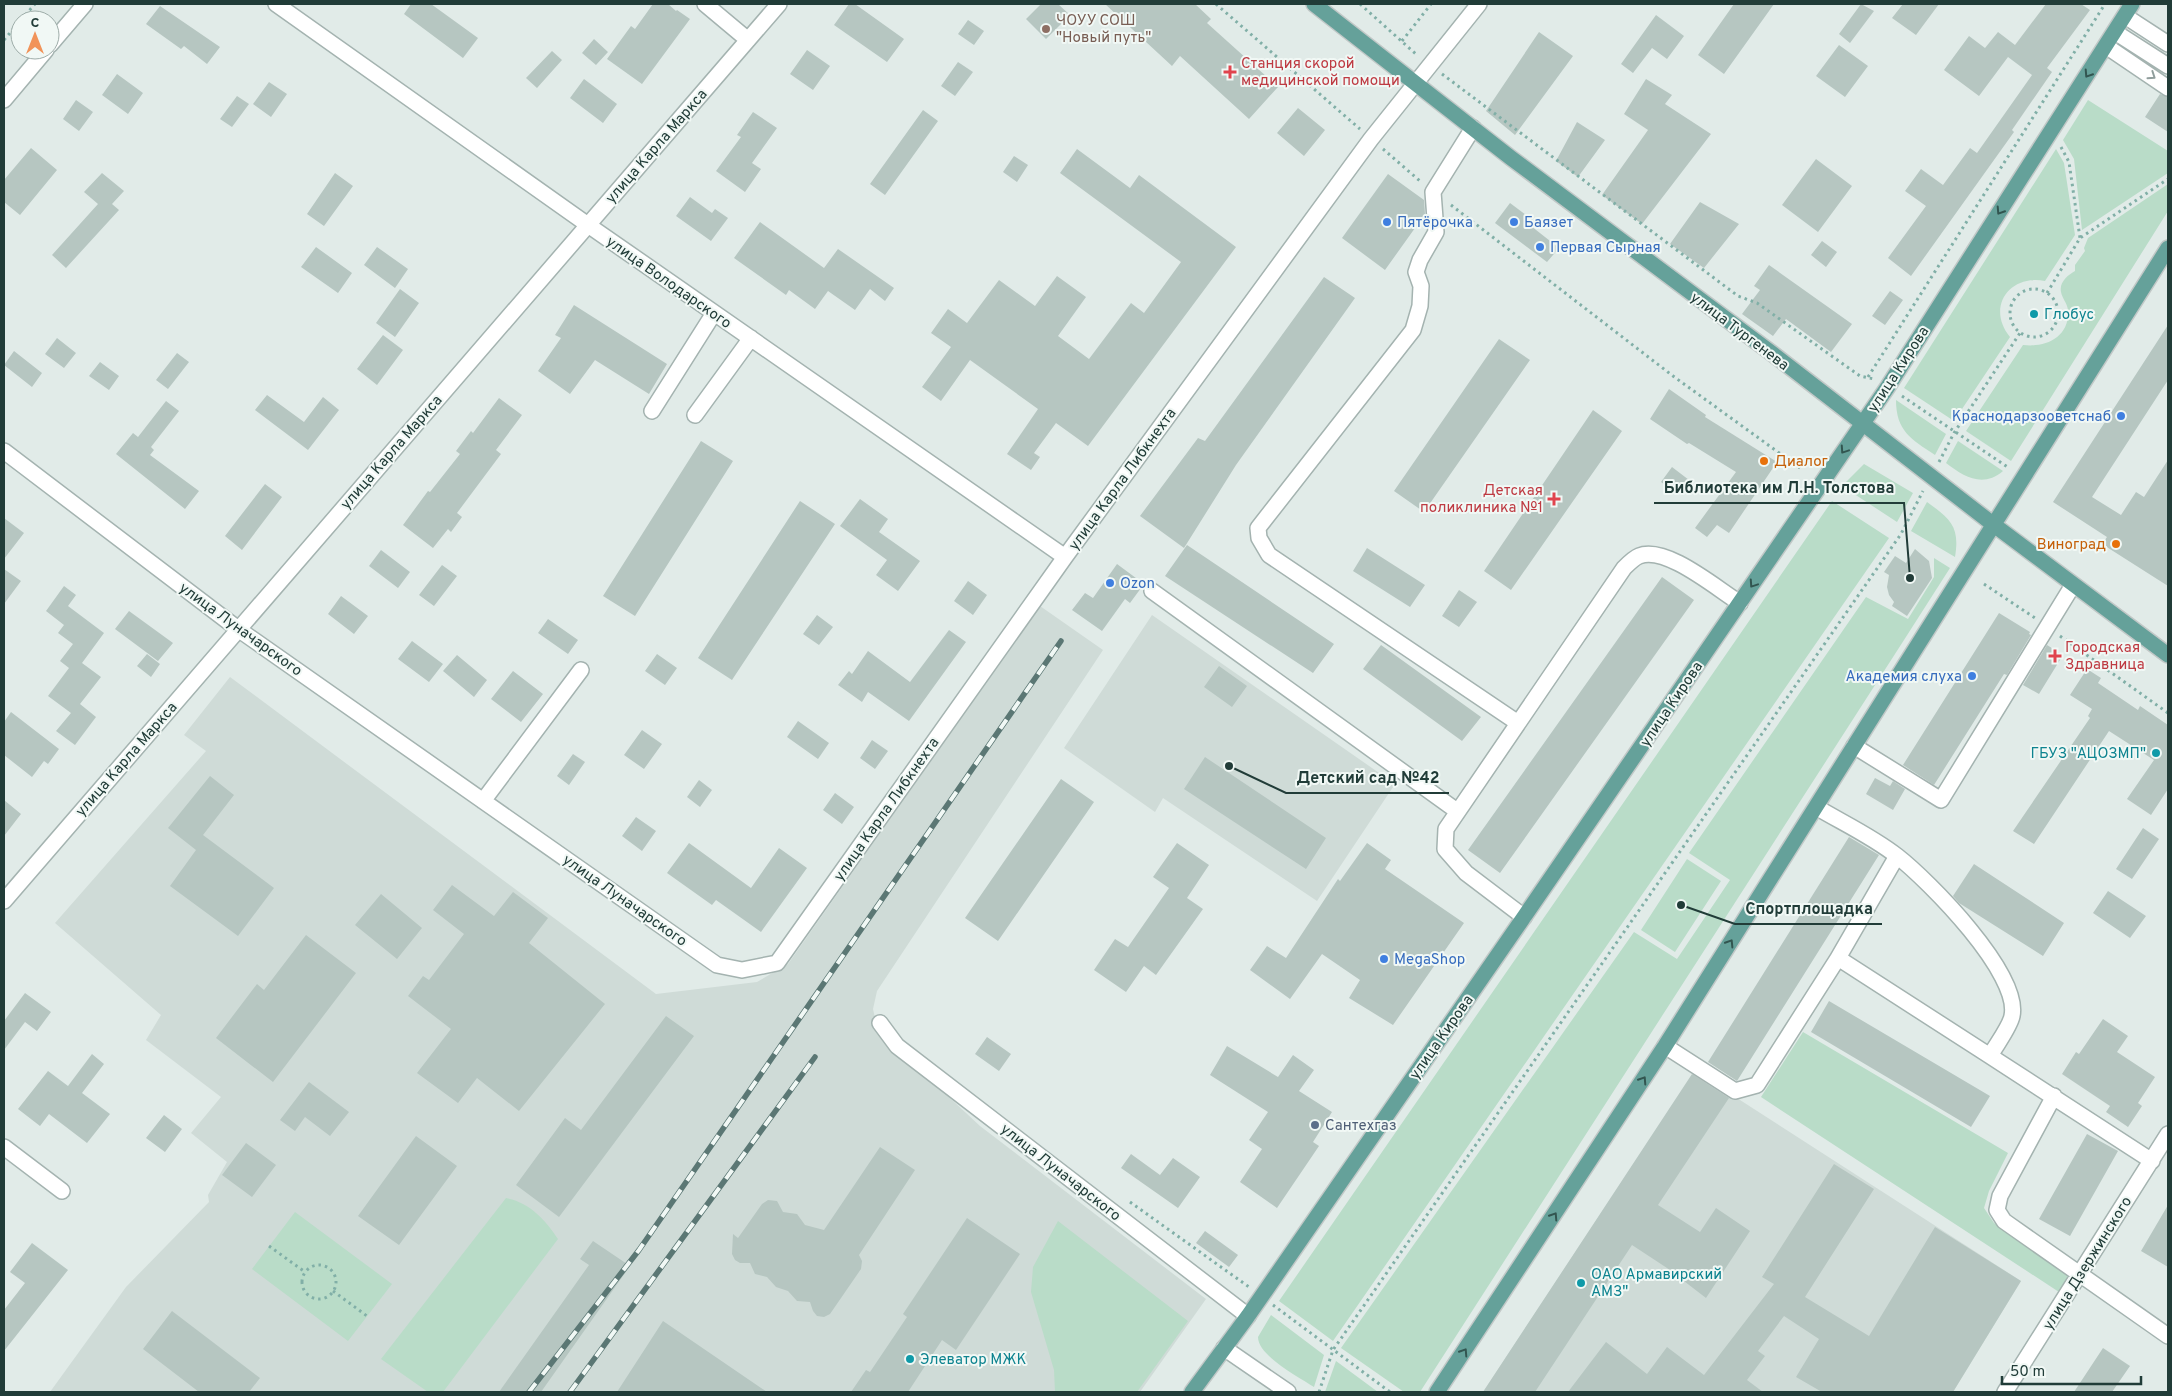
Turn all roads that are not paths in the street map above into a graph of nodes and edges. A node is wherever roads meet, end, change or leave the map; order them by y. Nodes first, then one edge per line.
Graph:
1 (86, 4) edge
2 (276, 4) edge
3 (705, 4) edge
4 (779, 4) edge
5 (1314, 4) edge
6 (1479, 4) edge
7 (2129, 10) edge
8 (2115, 32) junction
9 (60, 34) edge
10 (748, 40) junction
11 (2168, 44) edge
12 (2106, 46) junction
13 (38, 60) edge
14 (2168, 66) edge
15 (1416, 84) junction
16 (2168, 88) edge
17 (4, 100) edge
18 (1473, 128) junction
19 (588, 225) junction
20 (2168, 248) edge
21 (714, 313) junction
22 (751, 338) junction
23 (652, 412) dead end
24 (695, 415) dead end
25 (1862, 424) junction
26 (4, 451) edge
27 (1994, 525) junction
28 (1065, 557) junction
29 (2073, 584) junction
30 (1152, 591) dead end
31 (1740, 603) junction
32 (238, 628) junction
33 (2168, 655) edge
34 (580, 670) dead end
35 (1518, 723) junction
36 (1854, 746) junction
37 (483, 801) junction
38 (1816, 807) junction
39 (1458, 811) junction
40 (1897, 856) junction
41 (4, 902) edge
42 (1524, 917) junction
43 (1838, 958) junction
44 (776, 963) joint
45 (880, 1023) dead end
46 (1665, 1046) junction
47 (1990, 1056) junction
48 (2054, 1096) junction
49 (2168, 1134) edge
50 (4, 1147) edge
51 (2152, 1161) junction
52 (62, 1190) dead end
53 (2080, 1276) junction
54 (1248, 1316) junction
55 (2168, 1336) edge
56 (1224, 1348) junction
57 (1192, 1392) edge
58 (1288, 1392) edge
59 (1437, 1392) edge
60 (2005, 1392) edge

1 - 9 street
2 - 19 street, улица Володарского
3 - 10 street
4 - 10 street, улица Карла Маркса
5 - 15 main road, улица Тургенева
6 - 15 street, улица Карла Либкнехта
7 - 8 main road, улица Кирова
7 - 11 street
8 - 12 main road, улица Кирова
8 - 14 street
10 - 19 street, улица Карла Маркса
12 -> 16 street
12 -> 25 main road, улица Кирова
13 - 17 street
15 - 18 main road, улица Тургенева
15 - 28 street, улица Карла Либкнехта
18 - 25 main road, улица Тургенева
18 - 35 street
19 - 21 street, улица Володарского
19 - 32 street, улица Карла Маркса
20 - 27 main road
21 - 22 street, улица Володарского
21 - 23 street
22 - 24 street
22 - 28 street, улица Володарского
25 - 27 main road, улица Тургенева
25 -> 31 main road, улица Кирова
26 - 32 street, улица Луначарского
27 - 29 main road, улица Тургенева
27 - 36 main road
28 - 44 street, улица Карла Либкнехта
29 - 33 main road, улица Тургенева
29 - 36 street
30 - 39 street
31 - 35 street
31 - 42 main road, улица Кирова
32 - 37 street, улица Луначарского
32 - 41 street, улица Карла Маркса
34 - 37 street
35 - 39 street
36 - 38 main road
37 - 44 street, улица Луначарского
38 - 40 street
46 -> 38 main road
39 - 42 street
40 - 43 street
40 - 47 street
42 - 54 main road, улица Кирова
43 - 46 street
43 - 47 street
45 - 54 street, улица Луначарского
59 -> 46 main road
47 - 48 street
48 - 51 street
48 - 53 street
49 - 51 street, улица Дзержинского
50 - 52 street
51 - 53 street, улица Дзержинского
53 - 55 street
53 - 60 street, улица Дзержинского
54 - 56 main road, улица Кирова
56 - 57 main road, улица Кирова
56 - 58 street

